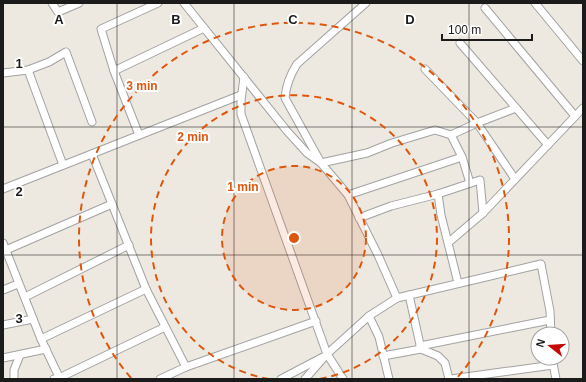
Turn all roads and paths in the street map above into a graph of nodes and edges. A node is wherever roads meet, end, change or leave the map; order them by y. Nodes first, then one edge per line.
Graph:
1 (52, 3) edge
2 (79, 3) edge
3 (158, 3) edge
4 (184, 3) edge
5 (366, 3) edge
6 (535, 3) edge
7 (485, 8) dead end
8 (204, 28) junction
9 (460, 44) dead end
10 (583, 61) edge
11 (425, 69) dead end
12 (28, 70) junction
13 (114, 71) junction
14 (3, 73) edge
15 (244, 77) junction
16 (241, 95) junction
17 (516, 108) junction
18 (583, 108) edge
19 (576, 116) junction
20 (92, 122) dead end
21 (477, 123) junction
22 (139, 135) junction
23 (451, 135) junction
24 (548, 145) junction
25 (92, 154) junction
26 (462, 158) junction
27 (321, 164) junction
28 (63, 165) junction
29 (515, 179) junction
30 (470, 183) junction
31 (3, 189) edge
32 (438, 194) junction
33 (348, 195) junction
34 (112, 204) junction
35 (483, 213) junction
36 (359, 218) junction
37 (449, 242) junction
38 (129, 245) junction
39 (5, 247) edge
40 (458, 283) junction
41 (18, 284) junction
42 (146, 289) junction
43 (3, 290) edge
44 (409, 295) junction
45 (25, 298) junction
46 (397, 298) junction
47 (369, 316) junction
48 (33, 319) junction
49 (550, 320) junction
50 (316, 321) junction
51 (3, 325) edge
52 (550, 326) edge
53 (165, 327) junction
54 (41, 339) junction
55 (420, 348) junction
56 (46, 349) junction
57 (327, 354) junction
58 (20, 355) junction
59 (383, 356) junction
60 (3, 358) edge
61 (530, 365) edge
62 (553, 366) edge
63 (186, 367) junction
64 (309, 378) edge
65 (14, 379) edge
66 (58, 379) edge
67 (160, 379) edge
68 (281, 379) edge
69 (343, 379) edge
70 (389, 379) edge
71 (450, 379) edge
72 (556, 379) edge

1 - 2 street
3 - 13 street
4 - 8 street
5 - 27 street
6 - 10 street
7 - 19 street
8 - 13 street
8 - 15 street
9 - 17 street
11 - 21 street
12 - 14 street
12 - 20 street
12 - 28 street
13 - 22 street
15 - 16 street
15 - 27 street
16 - 22 street
16 - 50 street
17 - 21 street
17 - 24 street
18 - 19 street
19 - 24 street
21 - 23 street
21 - 29 street
22 - 25 street
23 - 26 street
23 - 27 street
24 - 29 street
25 - 28 street
25 - 34 street
26 - 30 street
26 - 33 street
27 - 33 street
28 - 31 street
29 - 35 street
30 - 32 street
30 - 35 street
32 - 36 street
32 - 37 street
33 - 36 street
34 - 38 street
34 - 39 street
35 - 37 street
36 - 46 street
37 - 40 street
38 - 42 street
38 - 45 street
39 - 41 street
40 - 44 street
40 - 49 street
41 - 43 street
41 - 45 street
42 - 53 street
42 - 54 street
44 - 46 street
44 - 55 street
45 - 48 street
46 - 47 street
47 - 57 street
47 - 59 street
48 - 51 street
48 - 54 street
49 - 52 street
49 - 55 street
50 - 57 street
50 - 63 street
53 - 63 street
53 - 66 street
54 - 56 street
55 - 59 street
55 - 71 street
56 - 58 street
56 - 66 street
57 - 64 street
57 - 68 street
57 - 69 street
58 - 60 street
58 - 65 street
59 - 70 street
61 - 71 street
62 - 72 street
63 - 67 street

